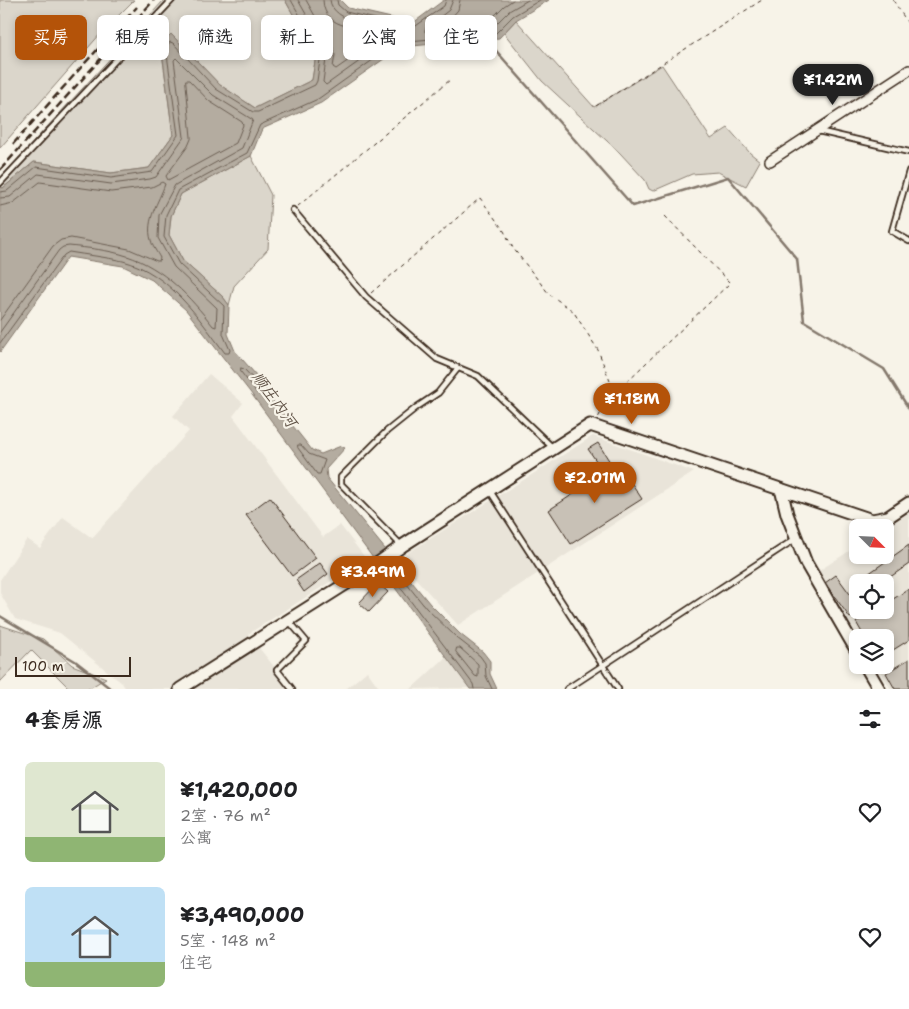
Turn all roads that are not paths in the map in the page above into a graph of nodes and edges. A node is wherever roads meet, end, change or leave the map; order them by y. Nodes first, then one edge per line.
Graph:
1 (172, 0) edge
2 (909, 70) edge
3 (816, 131) junction
4 (909, 152) edge
5 (770, 161) dead end
6 (909, 171) edge
7 (0, 183) edge
8 (293, 210) road end
9 (909, 241) edge
10 (458, 368) junction
11 (554, 448) junction
12 (489, 490) junction
13 (781, 490) junction
14 (909, 503) edge
15 (796, 538) junction
16 (398, 549) junction
17 (288, 620) junction
18 (849, 637) edge
19 (603, 666) junction
20 (870, 674) edge
21 (180, 689) edge
22 (292, 689) edge
23 (567, 689) edge
24 (618, 689) edge
25 (878, 689) edge

1 - 7 lane
2 - 3 street
3 - 4 lane
3 - 5 street
6 - 9 lane
8 - 10 lane
10 - 11 lane
10 - 16 lane
11 - 12 street
11 - 13 street
12 - 16 street
12 - 19 lane
13 - 14 street
13 - 15 street
15 - 18 street
15 - 19 lane
16 - 17 street
17 - 21 street
17 - 22 lane
19 - 23 lane
19 - 24 lane
20 - 25 street

